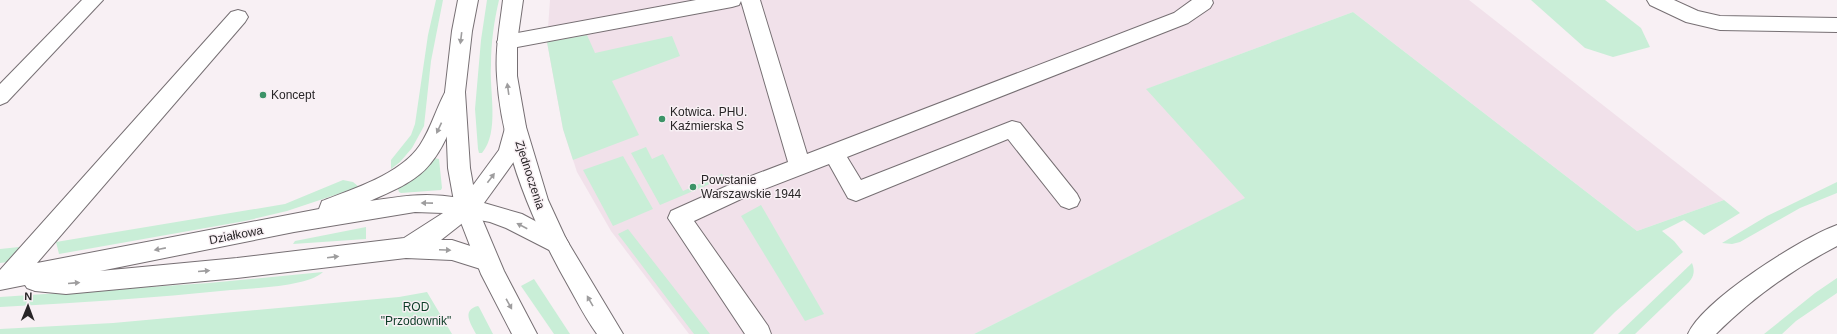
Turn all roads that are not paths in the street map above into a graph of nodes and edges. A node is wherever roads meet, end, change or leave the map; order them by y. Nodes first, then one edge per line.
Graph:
1 (93, 0) edge
2 (468, 0) edge
3 (513, 0) edge
4 (732, 0) edge
5 (750, 0) edge
6 (1202, 0) edge
7 (1657, 0) edge
8 (238, 17) dead end
9 (1837, 25) edge
10 (507, 42) junction
11 (455, 92) junction
12 (0, 97) edge
13 (515, 127) junction
14 (834, 153) junction
15 (800, 166) junction
16 (1069, 200) dead end
17 (466, 208) junction
18 (294, 223) junction
19 (1837, 235) edge
20 (557, 244) junction
21 (406, 248) junction
22 (487, 261) junction
23 (4, 279) edge
24 (525, 334) edge
25 (611, 334) edge
26 (759, 334) edge
27 (1700, 334) edge

1 - 12 street
2 -> 11 street
3 - 10 street, Zjednoczenia
4 - 10 street
5 - 15 street
6 - 14 street
7 - 9 street
8 - 23 street
13 -> 10 street, Zjednoczenia
11 - 17 street
11 -> 18 street
17 -> 13 street
13 - 20 street, Zjednoczenia
14 - 15 street
14 - 16 street
15 - 26 street
17 -> 18 street, Działkowa
20 -> 17 street, Działkowa
17 - 21 street
17 - 22 street
18 -> 23 street, Działkowa
19 - 27 street
25 -> 20 street, Zjednoczenia
21 -> 22 street
23 -> 21 street
22 -> 24 street

